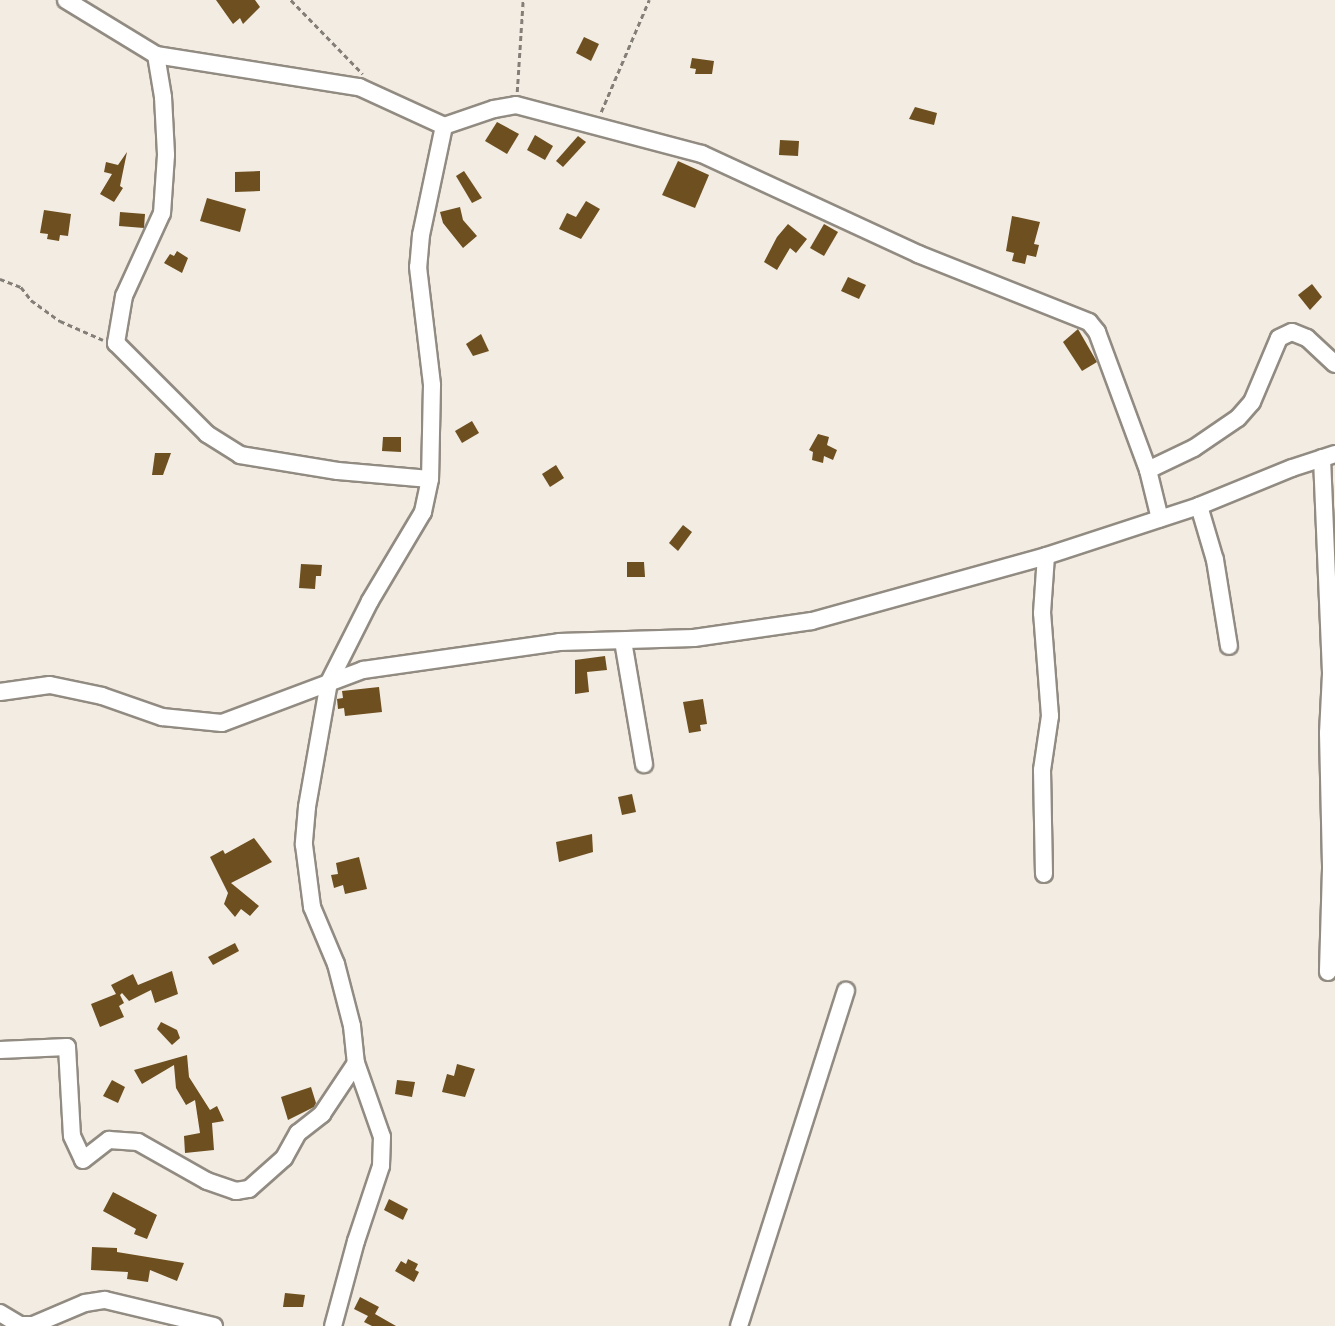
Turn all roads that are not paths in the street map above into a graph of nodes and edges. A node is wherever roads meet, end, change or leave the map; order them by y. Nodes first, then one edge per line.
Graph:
1 (66, 0) edge
2 (156, 55) junction
3 (444, 126) junction
4 (1335, 364) edge
5 (1329, 456) edge
6 (1148, 470) junction
7 (430, 479) junction
8 (1199, 506) junction
9 (1160, 519) junction
10 (1046, 556) junction
11 (623, 642) junction
12 (1229, 646) dead end
13 (329, 681) junction
14 (0, 692) edge
15 (644, 764) dead end
16 (1044, 874) dead end
17 (1328, 972) dead end
18 (846, 991) dead end
19 (0, 1051) edge
20 (356, 1063) junction
21 (0, 1313) edge
22 (214, 1326) edge
23 (333, 1326) edge
24 (739, 1326) edge

1 - 2 street
2 - 3 street
2 - 7 street
3 - 6 street
3 - 7 street
4 - 6 street
5 - 8 street
5 - 17 street
6 - 9 street
7 - 13 street
8 - 9 street
8 - 12 street
9 - 10 street
10 - 11 street
10 - 16 street
11 - 13 street
11 - 15 street
13 - 14 street
13 - 20 street
18 - 24 street
19 - 20 street
20 - 23 street
21 - 22 street

